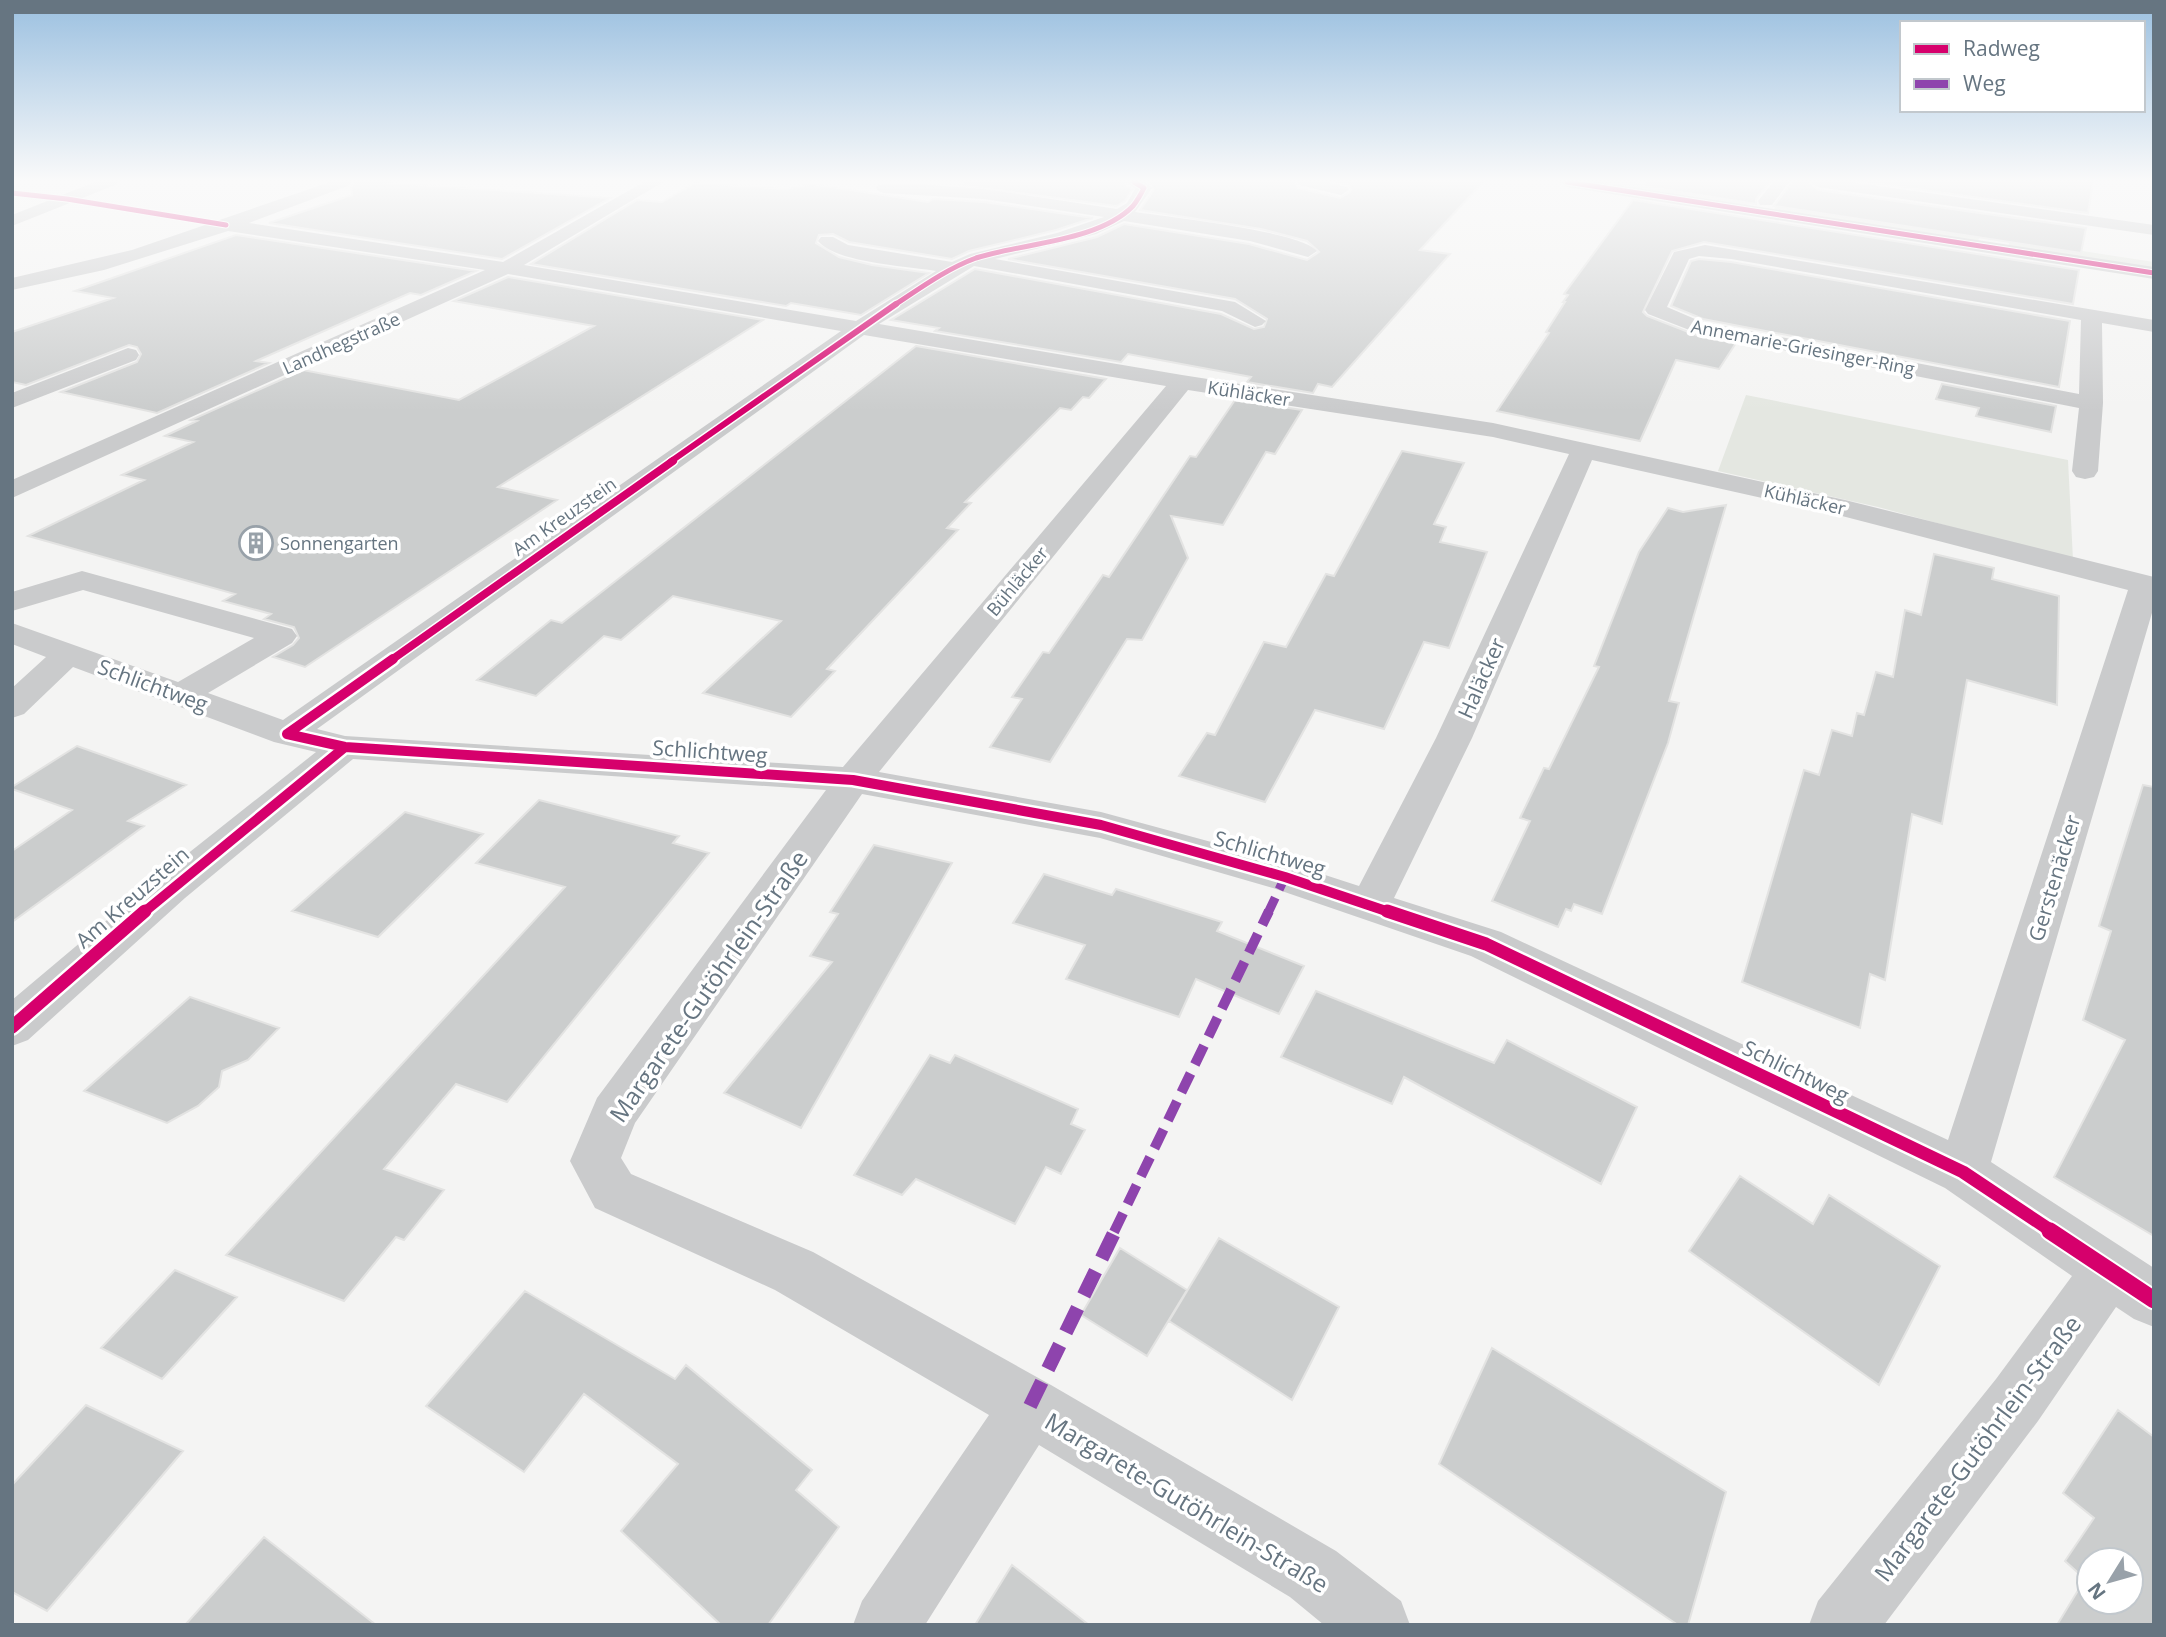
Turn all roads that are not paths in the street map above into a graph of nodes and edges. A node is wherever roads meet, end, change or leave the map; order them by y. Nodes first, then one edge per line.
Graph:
1 (126, 258) edge
2 (443, 258) edge
3 (523, 258) edge
4 (914, 258) edge
5 (975, 258) edge
6 (1680, 258) edge
7 (1752, 258) edge
8 (2060, 258) edge
9 (961, 264) junction
10 (506, 268) junction
11 (2154, 273) edge
12 (12, 284) edge
13 (2091, 314) junction
14 (1255, 321) dead end
15 (2154, 326) edge
16 (861, 327) junction
17 (128, 355) dead end
18 (1182, 382) junction
19 (12, 401) edge
20 (2091, 403) junction
21 (1584, 449) junction
22 (24, 461) dead end
23 (58, 470) junction
24 (2085, 471) dead end
25 (12, 490) edge
26 (2150, 586) edge
27 (12, 601) edge
28 (32, 646) edge
29 (181, 695) junction
30 (12, 707) edge
31 (287, 734) junction
32 (345, 747) junction
33 (853, 780) junction
34 (1371, 903) junction
35 (12, 1027) edge
36 (1963, 1172) junction
37 (2132, 1284) edge
38 (1030, 1406) junction
39 (886, 1625) edge
40 (1377, 1625) edge
41 (1842, 1625) edge

1 - 12 street
2 - 10 street, Kühläcker
3 - 10 street, Landhegstraße
4 - 9 street
5 - 9 street
6 - 20 street, Annemarie-Griesinger-Ring
7 - 13 street, Annemarie-Griesinger-Ring
8 - 11 street
9 - 14 street
9 - 16 street, Am Kreuzstein
10 - 16 street, Kühläcker
10 - 23 street, Landhegstraße
13 - 15 street, Annemarie-Griesinger-Ring
13 - 20 street
16 - 18 street, Kühläcker
16 - 31 street, Am Kreuzstein
17 - 19 street
18 - 21 street, Kühläcker
18 - 33 street, Bühläcker
20 - 24 street
21 - 26 street, Kühläcker
21 - 34 street, Haläcker
22 - 23 street
23 - 25 street, Landhegstraße
26 - 36 street, Gerstenäcker
27 - 29 street
28 - 29 street, Schlichtweg
28 - 30 street
29 - 31 street, Schlichtweg
31 - 32 street, Schlichtweg
32 - 33 street, Schlichtweg
32 - 35 street, Am Kreuzstein
33 - 34 street, Schlichtweg
33 - 38 street, Margarete-Gutöhrlein-Straße
34 - 36 street, Schlichtweg
36 - 37 street, Schlichtweg
37 - 41 street, Margarete-Gutöhrlein-Straße
38 - 39 street, Margarete-Gutöhrlein-Straße
38 - 40 street, Margarete-Gutöhrlein-Straße

